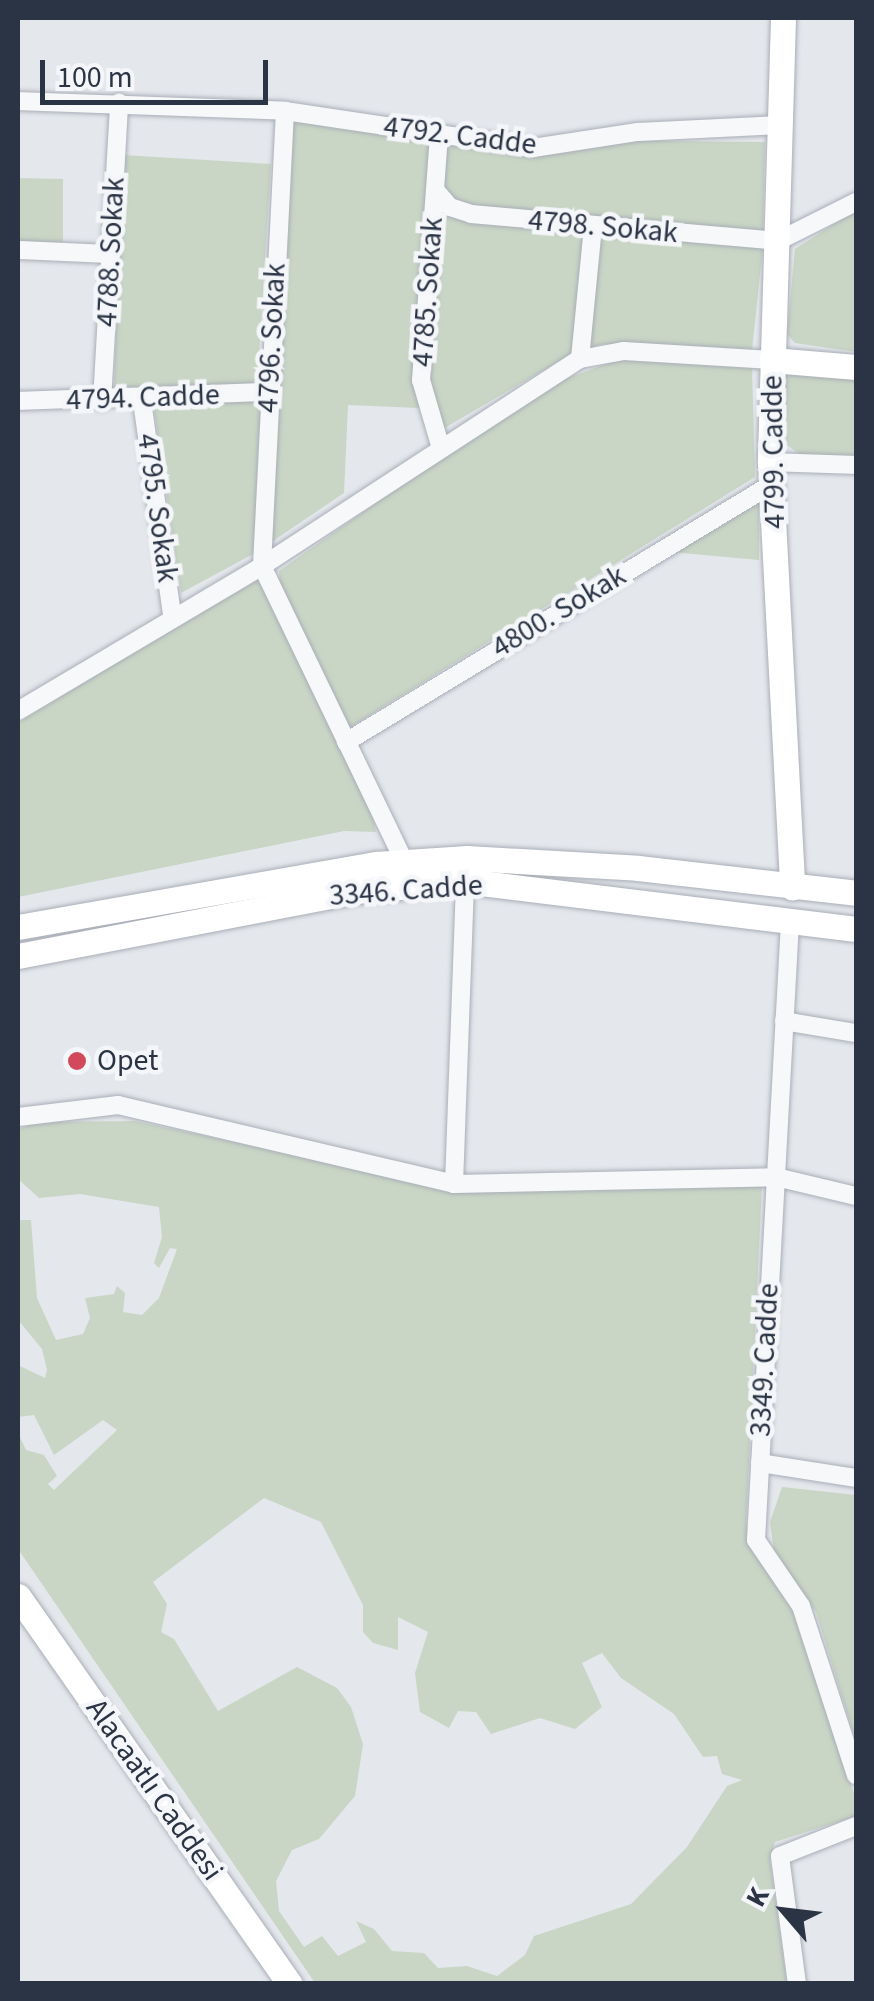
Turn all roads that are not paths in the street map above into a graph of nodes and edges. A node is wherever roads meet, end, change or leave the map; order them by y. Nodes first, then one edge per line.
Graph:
1 (783, 18) edge
2 (18, 101) edge
3 (120, 102) junction
4 (285, 111) junction
5 (781, 125) junction
6 (440, 135) junction
7 (436, 191) junction
8 (856, 202) edge
9 (593, 227) junction
10 (778, 241) junction
11 (18, 250) edge
12 (111, 254) junction
13 (580, 359) junction
14 (772, 360) junction
15 (856, 367) edge
16 (268, 392) junction
17 (18, 400) edge
18 (142, 401) junction
19 (102, 402) junction
20 (440, 445) junction
21 (856, 465) edge
22 (771, 472) junction
23 (262, 566) junction
24 (172, 614) junction
25 (18, 711) edge
26 (346, 742) junction
27 (404, 861) junction
28 (465, 881) junction
29 (792, 887) junction
30 (856, 894) edge
31 (790, 922) junction
32 (18, 927) edge
33 (856, 929) edge
34 (18, 956) edge
35 (784, 1021) junction
36 (856, 1034) edge
37 (18, 1117) edge
38 (776, 1177) junction
39 (454, 1184) junction
40 (856, 1196) edge
41 (760, 1463) junction
42 (856, 1478) edge
43 (18, 1596) edge
44 (856, 1775) edge
45 (856, 1826) edge
46 (290, 1984) edge
47 (798, 1984) edge

1 - 5 street, 4799. Cadde
2 - 3 street, 4792. Cadde
3 - 4 street, 4792. Cadde
3 - 12 street, 4788. Sokak
4 - 6 street, 4792. Cadde
4 - 16 street, 4796. Sokak
5 - 6 street, 4792. Cadde
5 - 10 street, 4799. Cadde
6 - 7 street, 4785. Sokak
7 - 9 street, 4798. Sokak
7 - 20 street, 4785. Sokak
8 - 10 street
9 - 10 street, 4798. Sokak
9 - 13 street
10 - 14 street, 4799. Cadde
11 - 12 street
12 - 19 street, 4788. Sokak
13 - 14 street
13 - 20 street
14 - 15 street
14 - 22 street, 4799. Cadde
16 - 18 street, 4794. Cadde
16 - 23 street, 4796. Sokak
17 - 19 street, 4794. Cadde
18 - 19 street, 4794. Cadde
18 - 24 street, 4795. Sokak
20 - 23 street
21 - 22 street
22 - 26 street, 4800. Sokak
22 - 29 street, 4799. Cadde
23 - 24 street
23 - 26 street
24 - 25 street
26 - 27 street
27 - 29 street, 3346. Cadde
27 - 32 street, 3346. Cadde
28 - 31 street, 3346. Cadde
28 - 34 street, 3346. Cadde
28 - 39 street
29 - 30 street, 3346. Cadde
31 - 33 street, 3346. Cadde
31 - 35 street, 3349. Cadde
35 - 36 street
35 - 38 street, 3349. Cadde
37 - 39 street
38 - 39 street
38 - 40 street
38 - 41 street, 3349. Cadde
41 - 42 street
41 - 44 street, 3349. Cadde
43 - 46 street, Alacaatlı Caddesi
45 - 47 street

